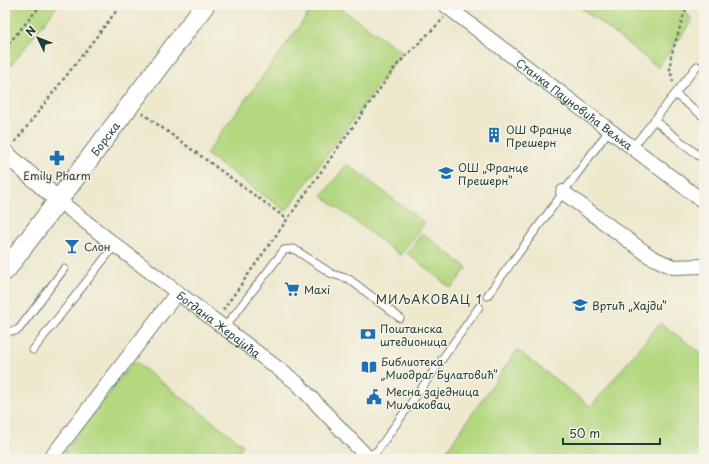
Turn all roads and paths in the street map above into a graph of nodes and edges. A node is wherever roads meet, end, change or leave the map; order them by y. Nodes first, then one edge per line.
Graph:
1 (41, 5) edge
2 (121, 5) edge
3 (205, 5) edge
4 (687, 5) edge
5 (449, 8) edge
6 (5, 48) edge
7 (696, 66) dead end
8 (675, 94) junction
9 (131, 105) junction
10 (704, 117) edge
11 (654, 120) junction
12 (610, 129) junction
13 (633, 147) junction
14 (6, 154) edge
15 (704, 160) edge
16 (563, 192) junction
17 (58, 200) junction
18 (704, 202) edge
19 (287, 219) junction
20 (115, 245) junction
21 (704, 266) edge
22 (64, 269) dead end
23 (5, 271) edge
24 (177, 293) junction
25 (487, 296) dead end
26 (479, 307) dead end
27 (400, 318) dead end
28 (220, 324) junction
29 (5, 330) edge
30 (33, 350) dead end
31 (368, 458) edge
32 (50, 459) edge

1 - 6 path
2 - 14 path
3 - 9 main road, Борска
4 - 8 path
5 - 12 street, Станка Пауновића Вељка
5 - 19 path
7 - 8 lane
8 - 10 lane
8 - 11 lane
9 - 17 main road, Борска
9 - 19 path
11 - 13 lane
11 - 15 lane
12 - 13 street, Станка Пауновића Вељка
12 - 16 lane
13 - 18 street, Станка Пауновића Вељка
14 - 17 street
16 - 21 street
16 - 25 lane
17 - 20 street, Богдана Жерајића
17 - 23 main road, Борска
19 - 28 path
20 - 24 street, Богдана Жерајића
20 - 30 lane
22 - 29 lane
24 - 28 street, Богдана Жерајића
24 - 32 street
26 - 31 lane
27 - 28 lane
28 - 31 street, Богдана Жерајића

